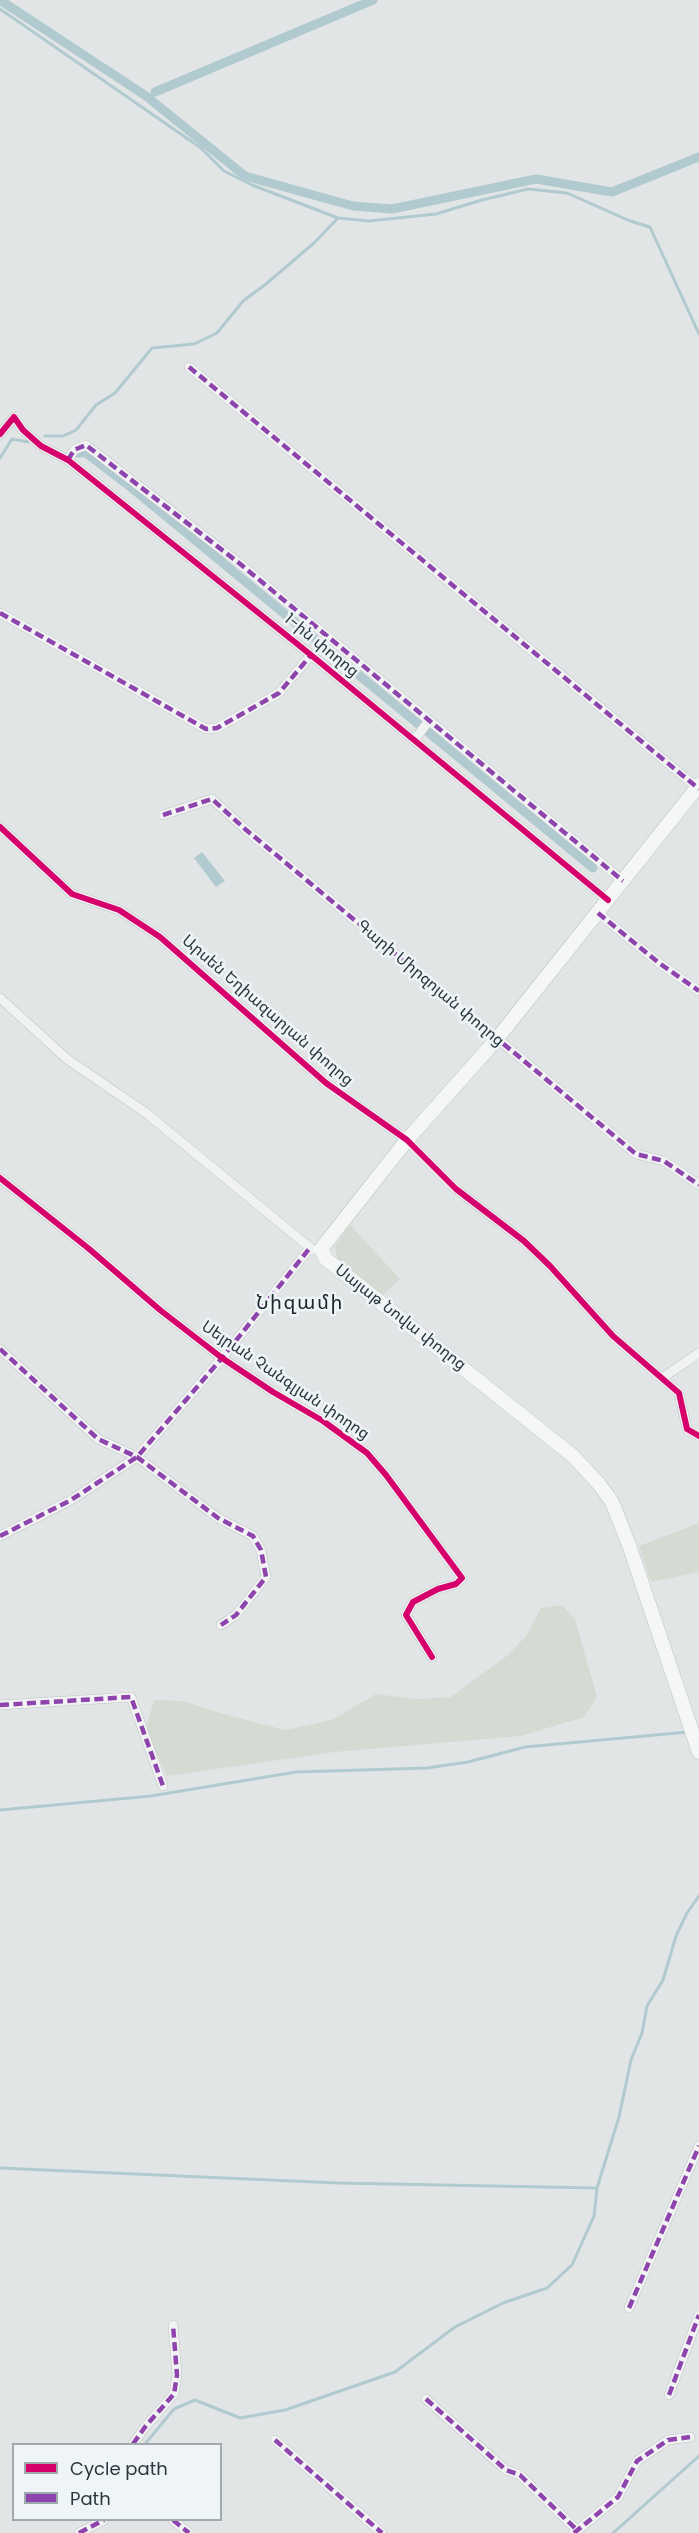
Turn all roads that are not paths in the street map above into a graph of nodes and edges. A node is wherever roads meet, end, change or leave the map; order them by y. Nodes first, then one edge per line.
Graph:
1 (189, 367) dead end
2 (0, 434) edge
3 (68, 460) junction
4 (0, 613) edge
5 (311, 655) junction
6 (428, 722) junction
7 (415, 739) junction
8 (698, 787) edge
9 (163, 815) dead end
10 (0, 827) edge
11 (623, 881) junction
12 (608, 900) junction
13 (598, 913) junction
14 (699, 991) edge
15 (0, 998) edge
16 (496, 1040) junction
17 (407, 1140) junction
18 (0, 1179) edge
19 (699, 1185) edge
20 (315, 1249) junction
21 (0, 1349) edge
22 (699, 1353) edge
23 (222, 1358) junction
24 (662, 1378) junction
25 (699, 1436) edge
26 (137, 1457) junction
27 (0, 1536) edge
28 (221, 1625) dead end
29 (432, 1657) dead end
30 (0, 1705) edge
31 (697, 1747) edge
32 (163, 1786) dead end
33 (699, 2145) edge
34 (629, 2308) dead end
35 (699, 2315) edge
36 (173, 2325) dead end
37 (669, 2395) dead end
38 (426, 2399) dead end
39 (690, 2437) dead end
40 (275, 2440) dead end
41 (134, 2443) edge
42 (102, 2521) edge
43 (174, 2521) edge
44 (576, 2532) edge
45 (79, 2533) edge
46 (189, 2533) edge
47 (382, 2533) edge

1 - 8 street
2 - 3 street, 1-ին փողոց
3 - 5 street, 1-ին փողոց
3 - 6 street
4 - 5 street
5 - 7 street, 1-ին փողոց
6 - 7 street
6 - 11 street
7 - 12 street, 1-ին փողոց
8 - 11 main road
9 - 16 street, Գարի Միրզոյան փողոց
10 - 17 street, Արսեն Եղիազարյան փողոց
11 - 12 main road
12 - 13 main road
13 - 14 street
13 - 16 main road
15 - 20 street, Սայաթ Նովա փողոց
16 - 17 main road
16 - 19 street, Գարի Միրզոյան փողոց
17 - 20 main road
17 - 24 street, Արսեն Եղիազարյան փողոց
18 - 23 street, Սեյրան Չանգլյան փողոց
20 - 23 street
20 - 31 main road, Սայաթ Նովա փողոց
21 - 26 street
22 - 24 street
23 - 26 street
23 - 29 street, Սեյրան Չանգլյան փողոց
24 - 25 street, Արսեն Եղիազարյան փողոց
26 - 27 street
26 - 28 street
30 - 32 street
33 - 34 street
35 - 37 street
36 - 41 street
38 - 44 street
39 - 44 street
40 - 47 street
42 - 45 street
43 - 46 street

